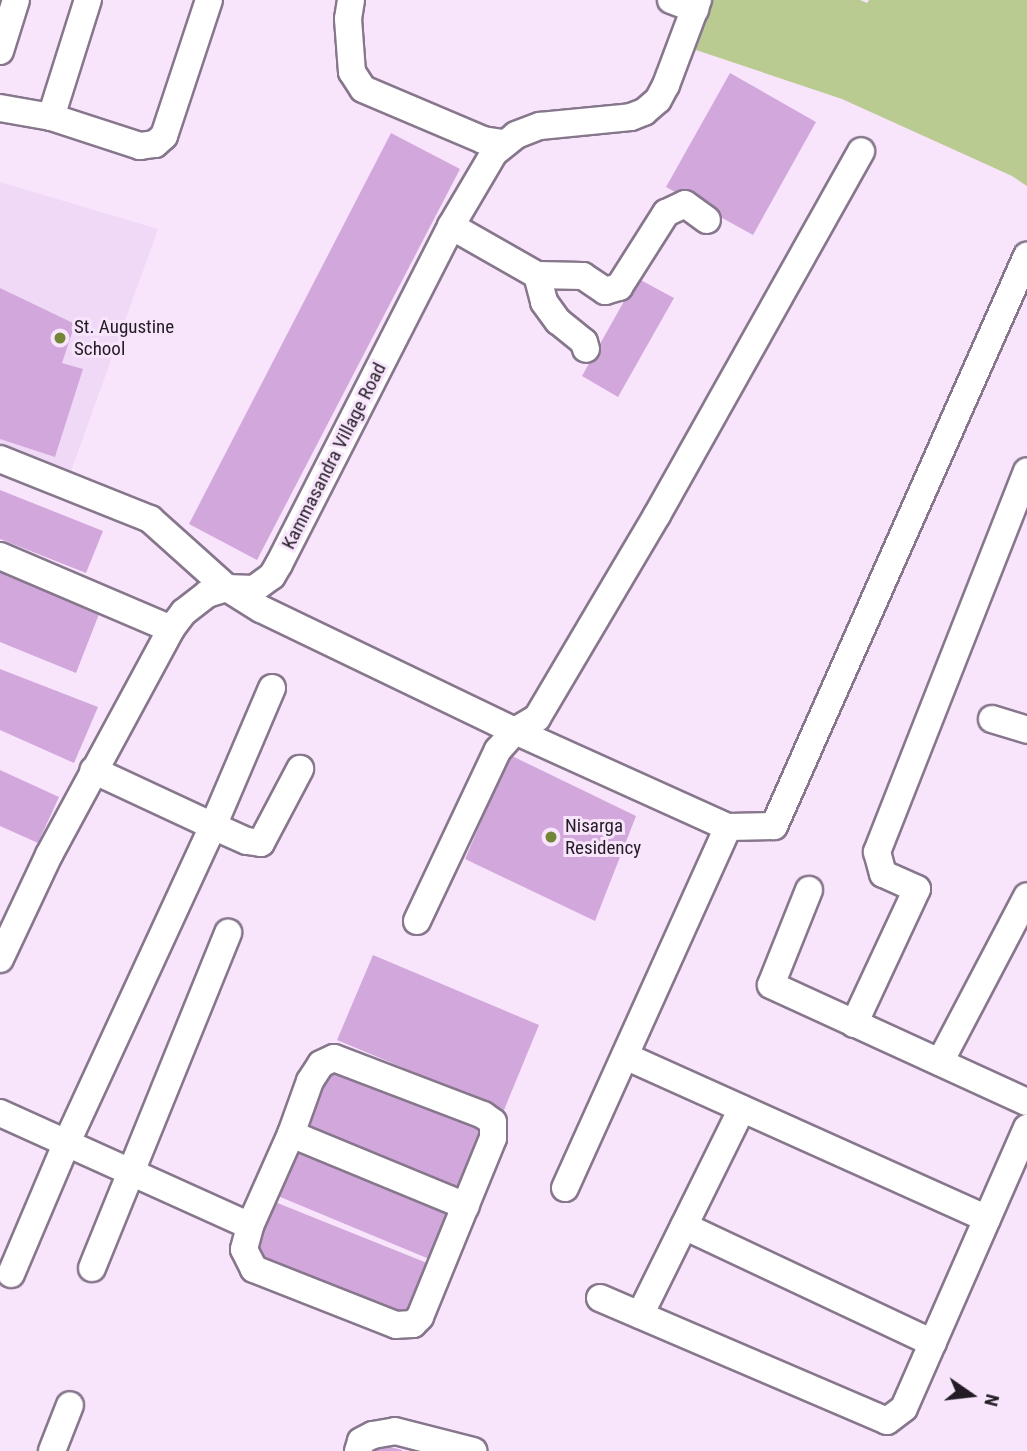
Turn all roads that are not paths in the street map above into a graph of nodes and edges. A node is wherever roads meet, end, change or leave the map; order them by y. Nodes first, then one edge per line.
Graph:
1 (16, 0) edge
2 (88, 0) edge
3 (209, 0) edge
4 (351, 0) edge
5 (688, 3) edge
6 (0, 51) edge
7 (0, 108) edge
8 (51, 117) junction
9 (503, 143) junction
10 (861, 151) dead end
11 (707, 220) dead end
12 (451, 226) junction
13 (1027, 256) edge
14 (537, 275) junction
15 (586, 349) dead end
16 (0, 459) edge
17 (1027, 471) edge
18 (0, 556) edge
19 (227, 587) junction
20 (171, 629) junction
21 (272, 688) dead end
22 (992, 719) dead end
23 (1027, 730) edge
24 (515, 731) junction
25 (300, 769) dead end
26 (93, 770) junction
27 (213, 826) junction
28 (728, 827) junction
29 (809, 890) dead end
30 (1027, 896) edge
31 (417, 921) dead end
32 (228, 933) dead end
33 (0, 960) edge
34 (855, 1024) junction
35 (625, 1056) junction
36 (940, 1062) junction
37 (1027, 1102) edge
38 (742, 1109) junction
39 (0, 1113) edge
40 (1027, 1128) edge
41 (292, 1134) junction
42 (67, 1142) junction
43 (131, 1172) junction
44 (565, 1188) dead end
45 (466, 1206) junction
46 (987, 1219) junction
47 (250, 1226) junction
48 (684, 1226) junction
49 (92, 1268) dead end
50 (11, 1274) dead end
51 (600, 1298) dead end
52 (640, 1315) junction
53 (933, 1343) junction
54 (70, 1405) dead end
55 (52, 1451) edge
56 (358, 1451) edge
57 (474, 1451) edge

1 - 6 street
2 - 8 street
3 - 8 street
4 - 9 street
5 - 9 street
7 - 8 street
9 - 12 street, Kammasandra Village Road
10 - 24 street
11 - 14 street
12 - 14 street
12 - 19 street, Kammasandra Village Road
13 - 28 street
14 - 15 street
16 - 19 street
17 - 34 street
18 - 20 street
19 - 20 street, Kammasandra Village Road
19 - 24 street
20 - 26 street, Kammasandra Village Road
21 - 27 street
22 - 23 street
24 - 28 street
24 - 31 street
25 - 27 street
26 - 27 street
26 - 33 street, Kammasandra Village Road
27 - 42 street
28 - 35 street
29 - 34 street
30 - 36 street
32 - 43 street
34 - 36 street
35 - 38 street
35 - 44 street
36 - 37 street
38 - 46 street
38 - 48 street
39 - 42 street
40 - 46 street
41 - 45 street
41 - 45 street
41 - 47 street
42 - 43 street
42 - 50 street
43 - 47 street
43 - 49 street
45 - 47 street
46 - 53 street
48 - 52 street
48 - 53 street
51 - 52 street
52 - 53 street
54 - 55 street
56 - 57 street

